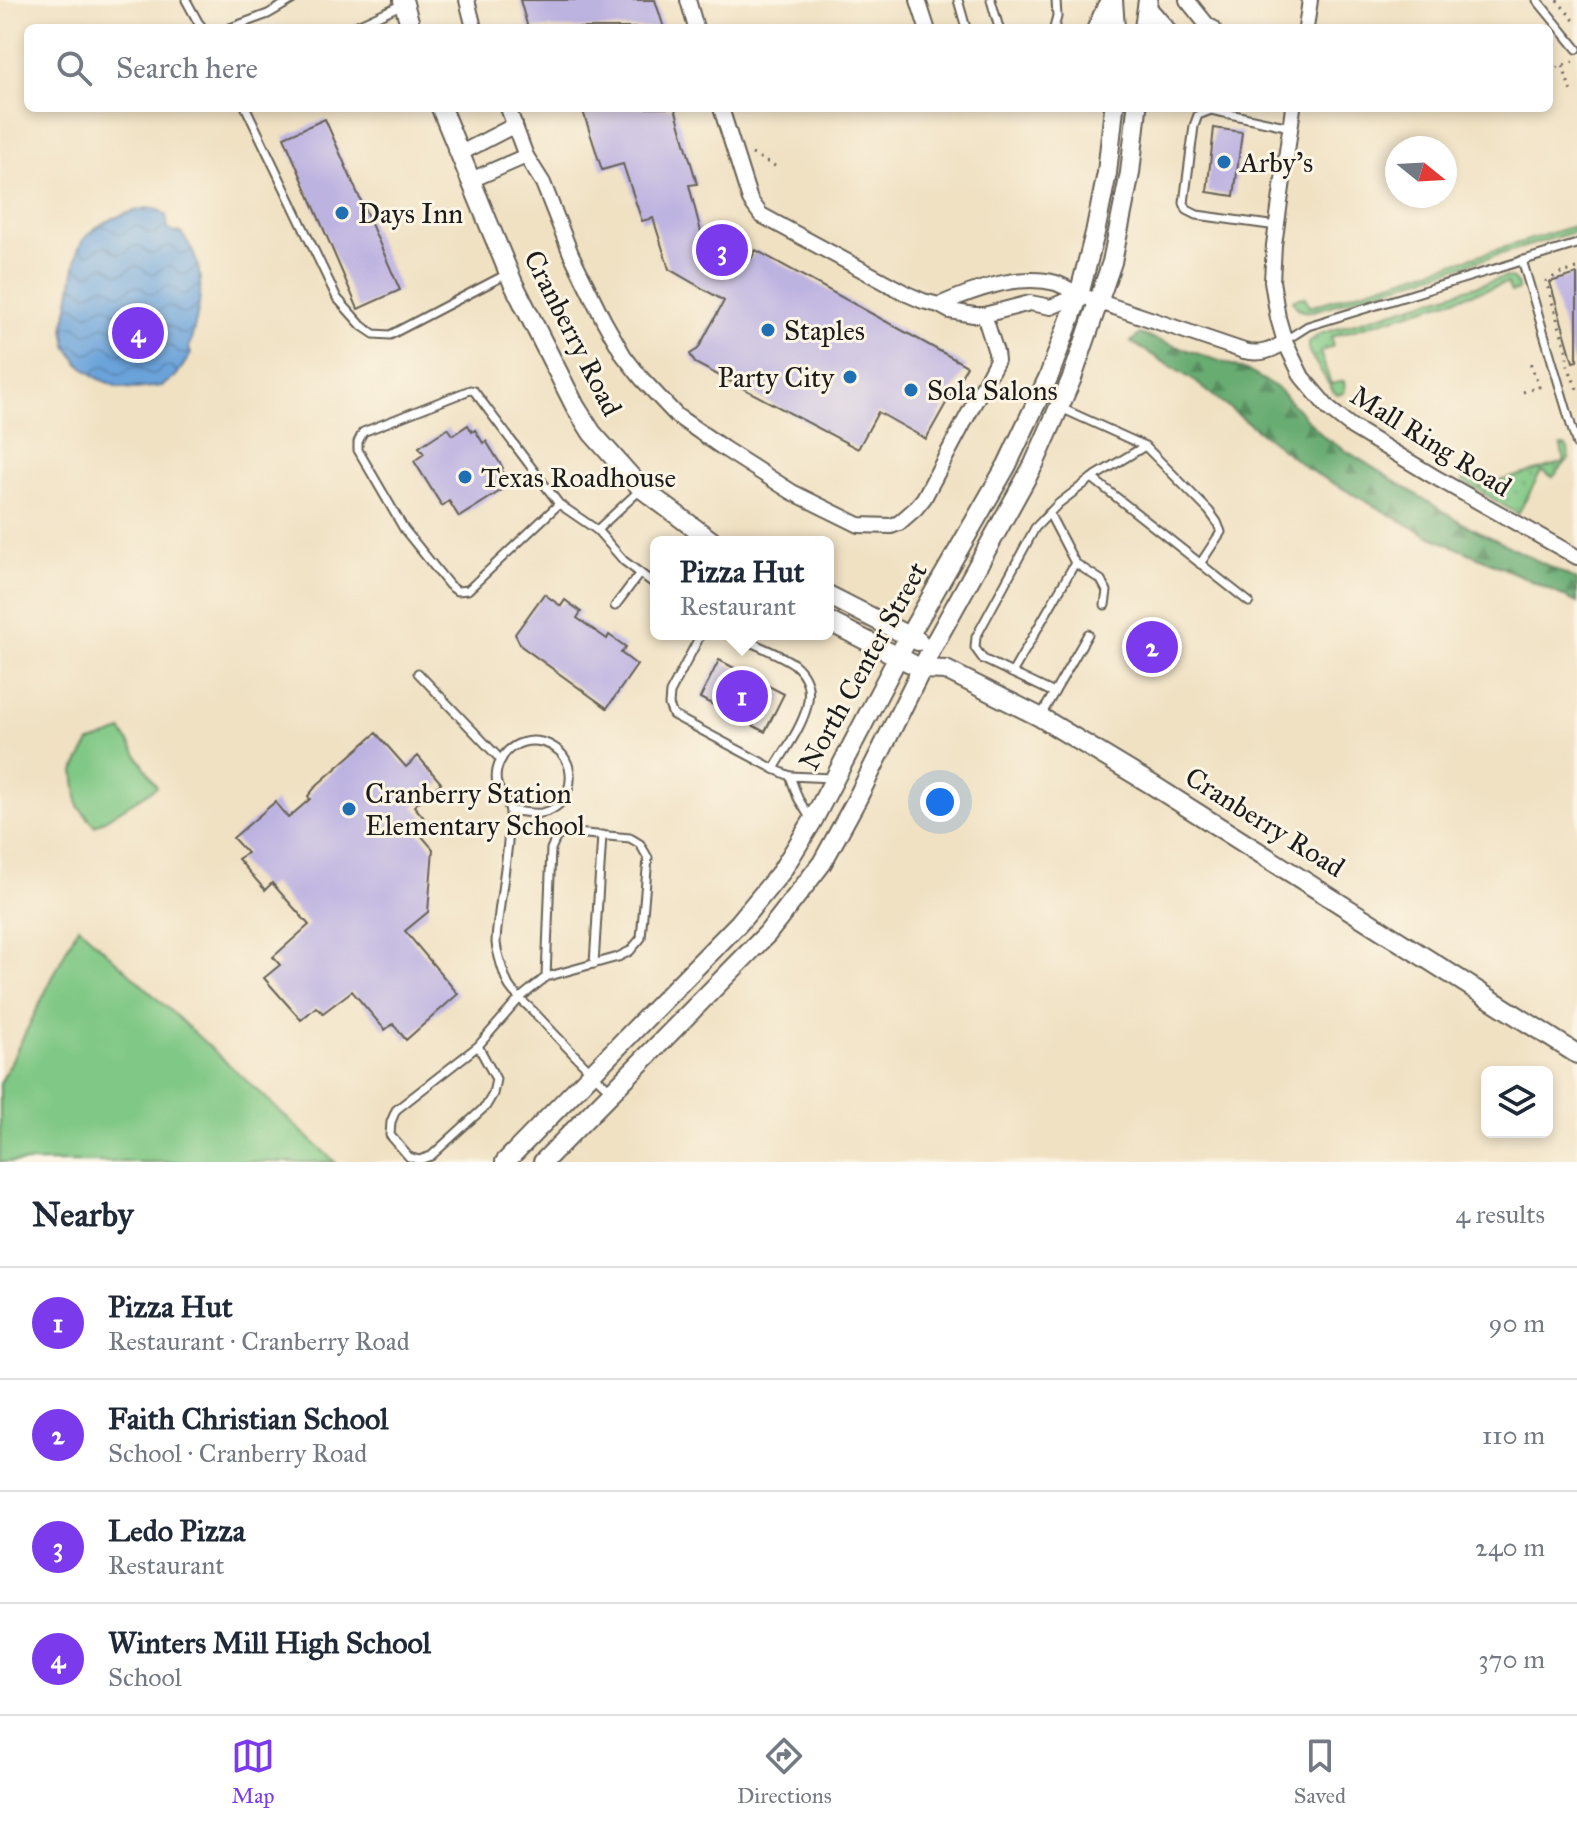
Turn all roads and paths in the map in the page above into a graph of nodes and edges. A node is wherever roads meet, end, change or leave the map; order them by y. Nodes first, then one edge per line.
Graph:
1 (186, 0) edge
2 (292, 0) edge
3 (467, 0) edge
4 (688, 0) edge
5 (918, 0) edge
6 (958, 0) edge
7 (991, 0) edge
8 (1056, 0) edge
9 (1111, 0) edge
10 (1187, 0) edge
11 (1310, 0) edge
12 (1537, 0) edge
13 (1557, 0) edge
14 (403, 2) edge
15 (1147, 2) edge
16 (200, 24) edge
17 (241, 24) edge
18 (359, 24) edge
19 (410, 24) edge
20 (473, 24) edge
21 (695, 24) edge
22 (926, 24) edge
23 (965, 24) edge
24 (998, 24) edge
25 (1055, 24) edge
26 (1099, 24) edge
27 (1114, 24) edge
28 (1144, 24) edge
29 (1164, 24) edge
30 (1206, 24) edge
31 (1307, 24) edge
32 (1577, 24) edge
33 (1577, 49) edge
34 (1573, 62) dead end
35 (1563, 66) junction
36 (1553, 69) edge
37 (1571, 92) dead end
38 (1553, 94) edge
39 (1554, 97) dead end
40 (248, 112) edge
41 (443, 112) edge
42 (510, 112) edge
43 (722, 112) edge
44 (1114, 112) edge
45 (1137, 112) edge
46 (1206, 112) edge
47 (1220, 112) edge
48 (1292, 112) edge
49 (515, 125) junction
50 (1290, 127) junction
51 (459, 154) junction
52 (526, 156) junction
53 (757, 156) dead end
54 (777, 167) dead end
55 (471, 180) junction
56 (1277, 226) junction
57 (1577, 244) edge
58 (1522, 260) junction
59 (1577, 269) edge
60 (509, 273) junction
61 (1079, 295) junction
62 (1099, 302) junction
63 (939, 305) junction
64 (984, 315) junction
65 (1285, 342) junction
66 (1530, 362) dead end
67 (1574, 364) dead end
68 (1568, 366) junction
69 (1577, 389) edge
70 (1523, 392) dead end
71 (1060, 407) junction
72 (1577, 445) edge
73 (1145, 446) junction
74 (1092, 478) junction
75 (641, 488) junction
76 (559, 504) junction
77 (1049, 513) junction
78 (597, 530) junction
79 (705, 536) edge
80 (1577, 557) edge
81 (1075, 563) junction
82 (1200, 564) junction
83 (640, 573) junction
84 (650, 580) edge
85 (834, 598) edge
86 (1249, 602) dead end
87 (1105, 605) dead end
88 (615, 606) dead end
89 (834, 624) edge
90 (1088, 634) dead end
91 (909, 636) junction
92 (698, 640) edge
93 (745, 640) edge
94 (932, 648) junction
95 (898, 658) junction
96 (922, 669) junction
97 (946, 670) junction
98 (418, 673) dead end
99 (1012, 673) junction
100 (1054, 693) junction
101 (1040, 717) junction
102 (501, 760) junction
103 (774, 769) junction
104 (790, 776) junction
105 (834, 778) junction
106 (510, 811) junction
107 (812, 822) junction
108 (602, 835) junction
109 (594, 964) junction
110 (546, 977) junction
111 (520, 998) junction
112 (478, 1046) junction
113 (1577, 1054) edge
114 (592, 1074) junction
115 (613, 1093) junction
116 (505, 1162) edge
117 (543, 1162) edge

1 - 16 lane
2 - 17 lane
3 - 20 street
4 - 21 street
5 - 22 street
6 - 23 lane
7 - 24 lane
8 - 25 lane
9 - 26 street
9 - 27 street
10 - 30 street
11 - 31 street
12 - 33 lane
13 - 32 path
14 - 18 lane
14 - 19 street
15 - 28 street
15 - 29 street
34 - 35 path
35 - 36 path
35 - 37 path
38 - 39 path
40 - 60 lane
41 - 51 street, Cranberry Road
42 - 49 street
43 - 63 street
44 - 61 street, North Center Street
45 - 62 street, North Center Street
46 - 56 lane
47 - 50 lane
48 - 50 street, Mall Ring Road
49 - 51 street
49 - 52 street
50 - 56 street, Mall Ring Road
51 - 55 street, Cranberry Road
52 - 55 street
52 - 64 street
53 - 54 path
55 - 60 street, Cranberry Road
56 - 65 street, Mall Ring Road
57 - 58 lane
58 - 65 lane
58 - 72 lane
59 - 68 path
60 - 75 street, Cranberry Road
61 - 62 street
61 - 63 street
61 - 64 street
61 - 91 street, North Center Street
62 - 65 street
62 - 71 street, North Center Street
63 - 64 street
65 - 80 street, Mall Ring Road
66 - 70 path
67 - 68 path
68 - 69 path
71 - 73 lane
71 - 94 street, North Center Street
73 - 74 lane
73 - 82 lane
74 - 77 lane
74 - 82 lane
75 - 78 lane
75 - 79 street, Cranberry Road
76 - 76 lane
76 - 78 lane
77 - 81 lane
77 - 99 lane
78 - 83 lane
81 - 87 lane
81 - 99 lane
82 - 86 lane
83 - 84 lane
83 - 88 lane
85 - 91 street
89 - 95 street, Cranberry Road
90 - 100 lane
91 - 94 street
91 - 95 street, North Center Street
92 - 103 lane
93 - 103 lane
94 - 96 street, North Center Street
94 - 97 street
95 - 96 street, Cranberry Road
95 - 105 street, North Center Street
96 - 97 street, Cranberry Road
96 - 115 street, North Center Street
97 - 101 street, Cranberry Road
98 - 102 lane
99 - 100 lane
100 - 101 lane
101 - 113 street, Cranberry Road
102 - 106 lane
102 - 106 lane
103 - 104 lane
104 - 105 lane
104 - 107 lane
105 - 107 street, North Center Street
106 - 111 lane
107 - 114 street, North Center Street
108 - 109 lane
108 - 109 lane
108 - 110 lane
109 - 110 lane
110 - 111 lane
111 - 112 lane
111 - 114 lane
112 - 112 lane
114 - 115 lane
114 - 116 street, North Center Street
115 - 117 street, North Center Street

